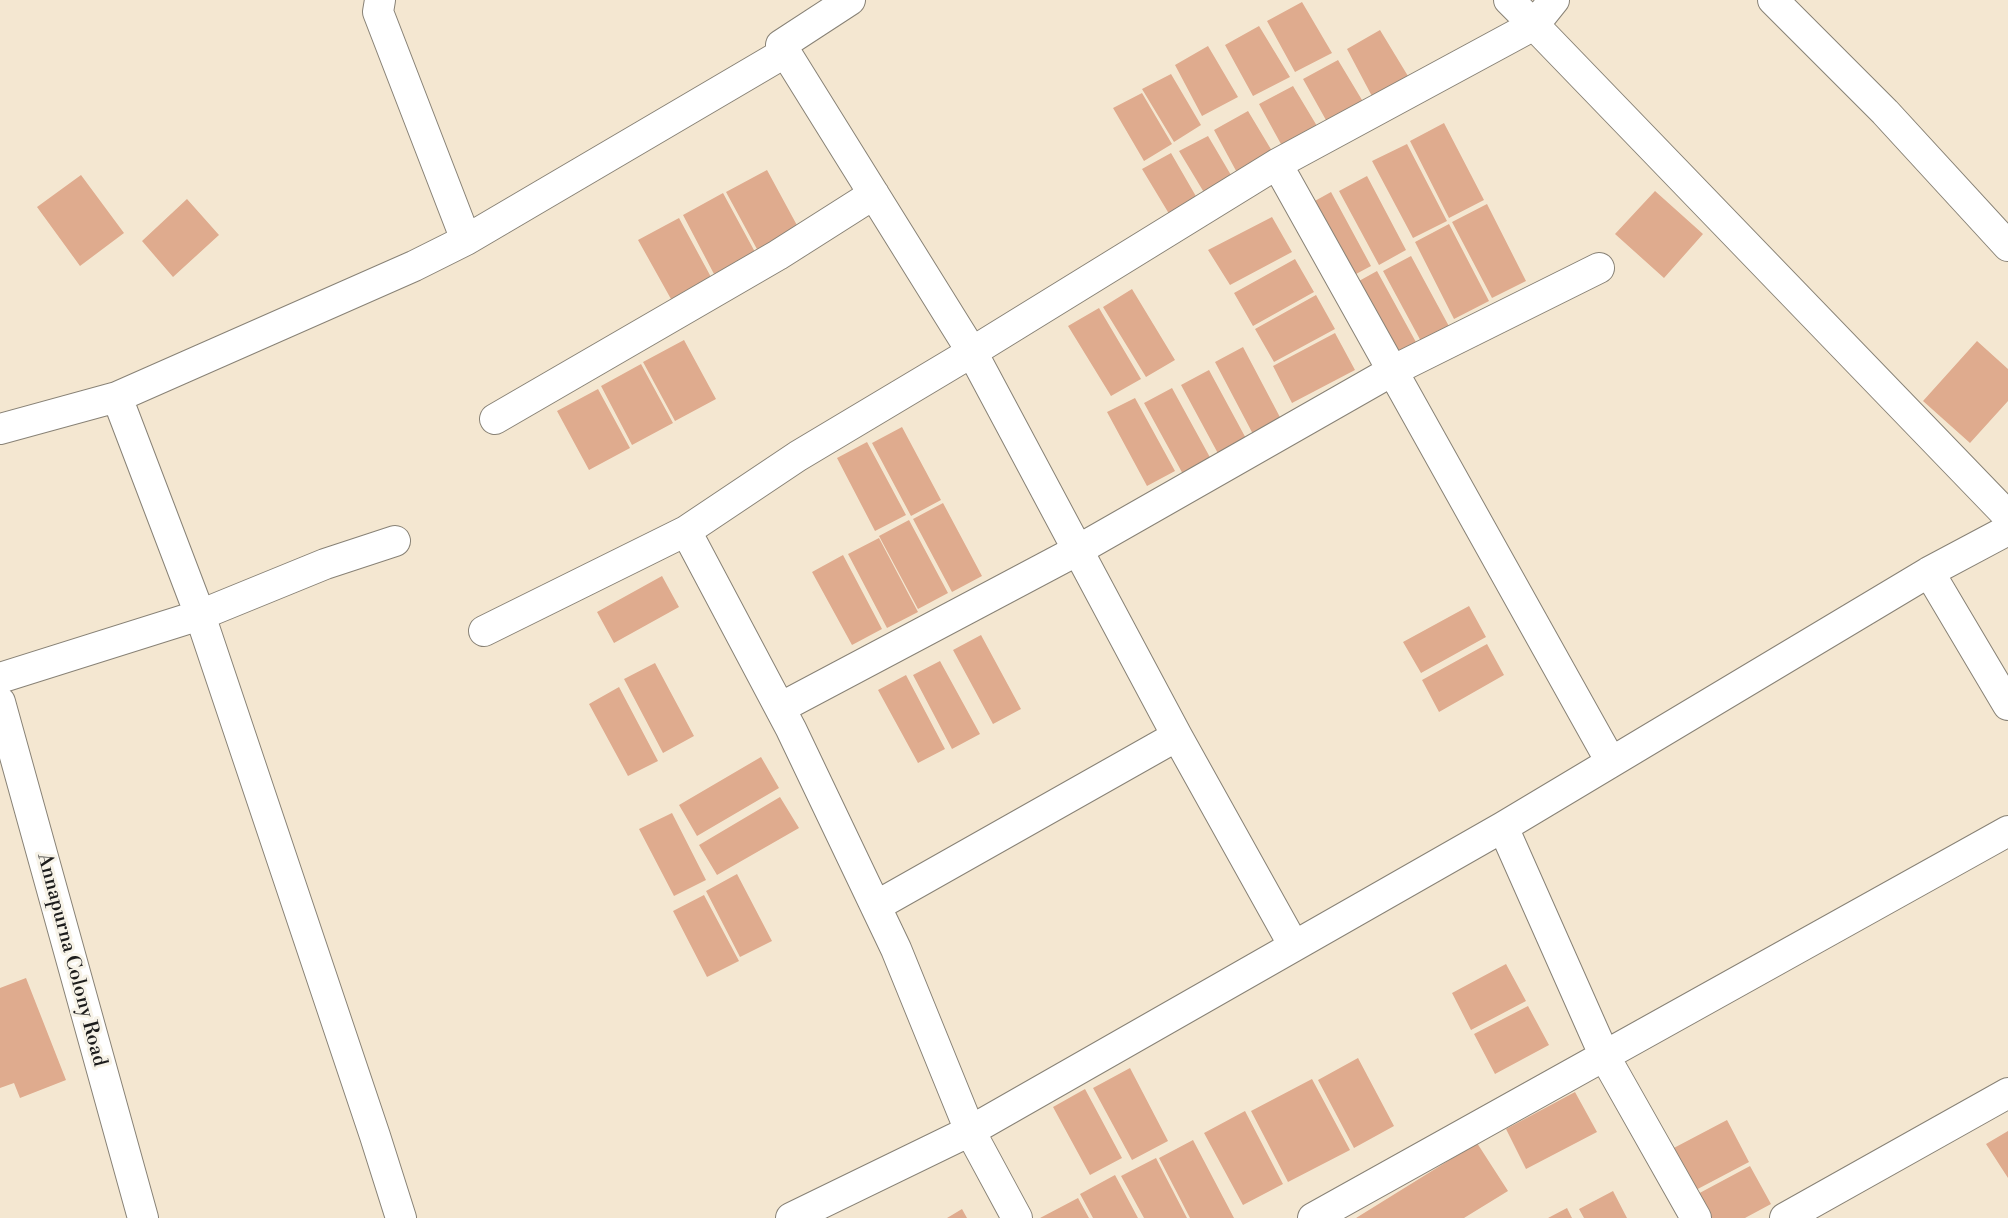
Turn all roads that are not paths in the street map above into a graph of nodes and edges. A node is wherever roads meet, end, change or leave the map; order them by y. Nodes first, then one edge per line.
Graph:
1 (380, 0) edge
2 (850, 0) edge
3 (1509, 0) edge
4 (1554, 0) edge
5 (1773, 0) edge
6 (1534, 26) junction
7 (786, 52) junction
8 (1276, 164) junction
9 (874, 194) junction
10 (466, 240) junction
11 (2008, 246) edge
12 (1599, 268) dead end
13 (972, 352) junction
14 (1392, 371) junction
15 (117, 397) junction
16 (495, 419) dead end
17 (0, 429) edge
18 (2008, 516) edge
19 (2008, 530) edge
20 (686, 531) junction
21 (395, 541) dead end
22 (1078, 550) junction
23 (1929, 572) junction
24 (200, 615) junction
25 (484, 632) dead end
26 (0, 678) edge
27 (0, 702) edge
28 (2008, 705) edge
29 (780, 708) junction
30 (1177, 736) junction
31 (1611, 762) junction
32 (1503, 827) junction
33 (2008, 831) edge
34 (876, 906) junction
35 (1294, 946) junction
36 (1605, 1057) junction
37 (2008, 1093) edge
38 (970, 1131) junction
39 (143, 1218) edge
40 (401, 1218) edge
41 (791, 1218) edge
42 (1017, 1218) edge
43 (1313, 1218) edge
44 (1696, 1218) edge
45 (1785, 1218) edge

1 - 10 street
2 - 7 street
3 - 6 street
4 - 6 street
5 - 11 street
6 - 8 street
6 - 18 street
7 - 9 street
7 - 10 street
8 - 13 street
8 - 14 street
9 - 13 street
9 - 16 street
10 - 15 street
12 - 14 street
13 - 20 street
13 - 22 street
14 - 22 street
14 - 31 street
15 - 17 street
15 - 24 street
19 - 23 street
20 - 25 street
20 - 29 street
21 - 24 street
22 - 29 street
22 - 30 street
23 - 28 street
23 - 31 street
24 - 26 street
24 - 40 street
27 - 39 street, Annapurna Colony Road
29 - 34 street
30 - 34 street
30 - 35 street
31 - 32 street
32 - 35 street
32 - 36 street
33 - 36 street
34 - 38 street
35 - 38 street
36 - 43 street
36 - 44 street
37 - 45 street
38 - 41 street
38 - 42 street

